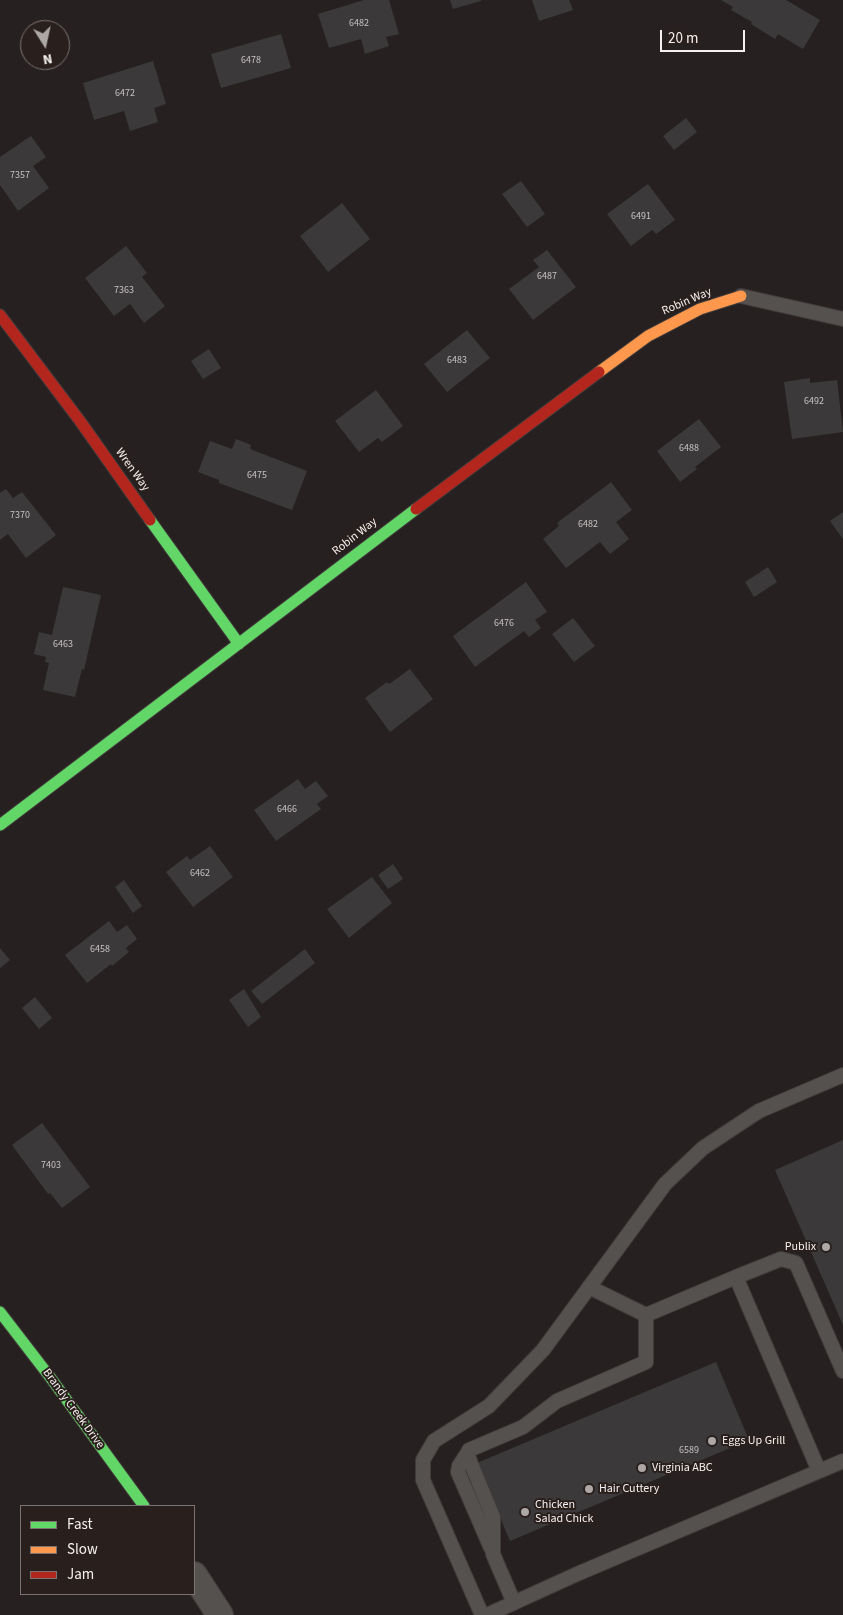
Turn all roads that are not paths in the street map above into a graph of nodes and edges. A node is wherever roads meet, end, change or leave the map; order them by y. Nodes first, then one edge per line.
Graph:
1 (740, 296) joint
2 (0, 314) edge
3 (843, 319) edge
4 (239, 644) junction
5 (0, 825) edge
6 (843, 1075) edge
7 (736, 1277) junction
8 (589, 1287) junction
9 (0, 1312) edge
10 (646, 1315) junction
11 (843, 1372) edge
12 (843, 1461) edge
13 (819, 1471) junction
14 (143, 1505) edge
15 (195, 1577) edge
16 (514, 1603) junction
17 (220, 1615) edge
18 (482, 1615) edge
19 (487, 1615) edge

1 - 3 lane
1 - 4 street, Robin Way
2 - 4 street, Wren Way
4 - 5 street, Robin Way
6 - 8 lane
7 - 10 lane
7 - 11 lane
7 - 13 lane
8 - 10 lane
8 - 18 lane
9 - 14 street, Brandy Creek Drive
10 - 16 lane
12 - 13 lane
13 - 16 lane
15 - 17 street
16 - 19 lane

